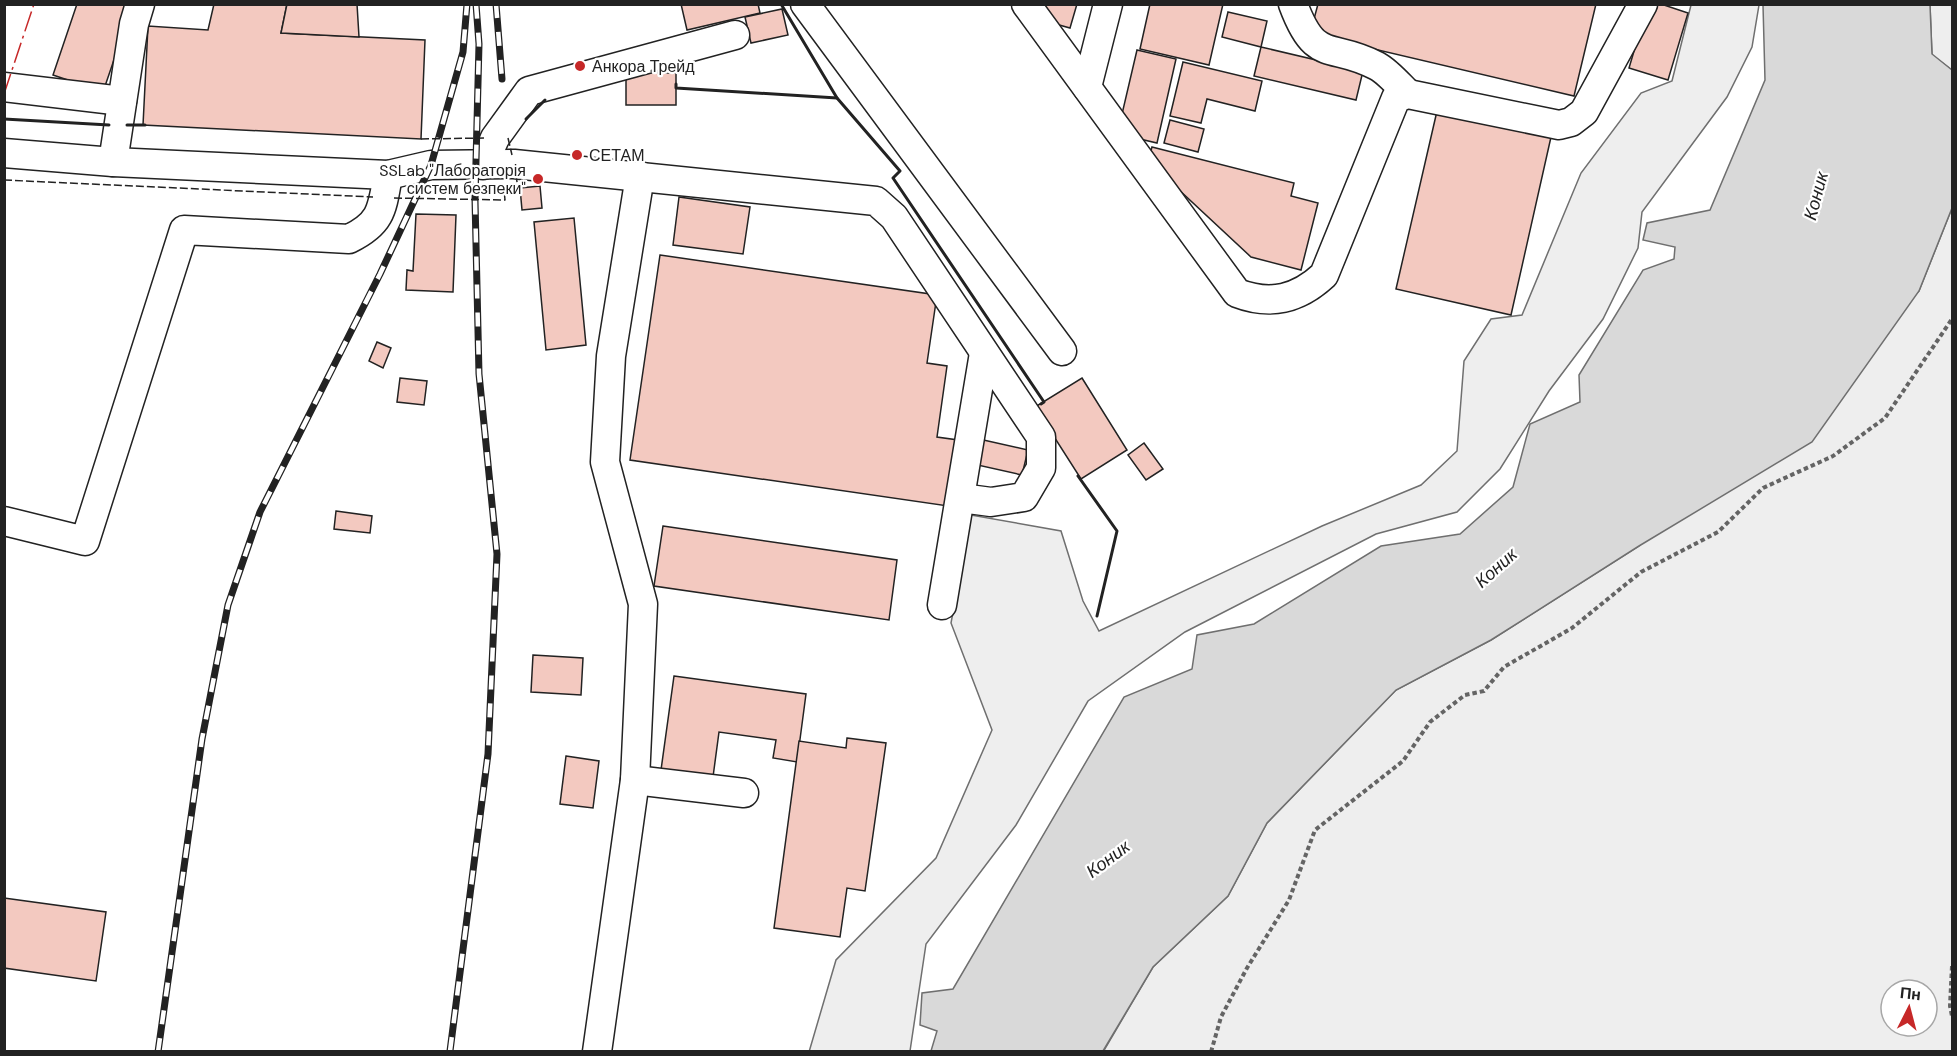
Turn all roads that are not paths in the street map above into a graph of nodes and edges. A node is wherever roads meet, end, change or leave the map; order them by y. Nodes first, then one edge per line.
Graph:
1 (140, 4) edge
2 (805, 4) edge
3 (1026, 4) edge
4 (1108, 4) edge
5 (1293, 4) edge
6 (1643, 4) edge
7 (735, 35) dead end
8 (4, 87) edge
9 (1087, 87) junction
10 (1408, 94) junction
11 (122, 101) junction
12 (4, 153) edge
13 (113, 162) junction
14 (483, 165) junction
15 (388, 175) junction
16 (640, 176) junction
17 (1062, 351) dead end
18 (984, 353) junction
19 (961, 498) junction
20 (4, 521) edge
21 (942, 605) dead end
22 (635, 780) junction
23 (744, 794) dead end
24 (597, 1052) edge

1 - 11 lane
2 - 17 lane
3 - 9 lane
4 - 9 lane
5 - 10 lane
6 - 10 lane
7 - 14 lane
8 - 11 lane
9 - 10 lane
11 - 13 lane
12 - 13 lane
13 - 15 lane
14 - 15 lane
14 - 16 lane
15 - 20 lane
16 - 18 lane
16 - 22 lane
18 - 19 lane
18 - 19 lane
19 - 21 lane
22 - 23 lane
22 - 24 lane

